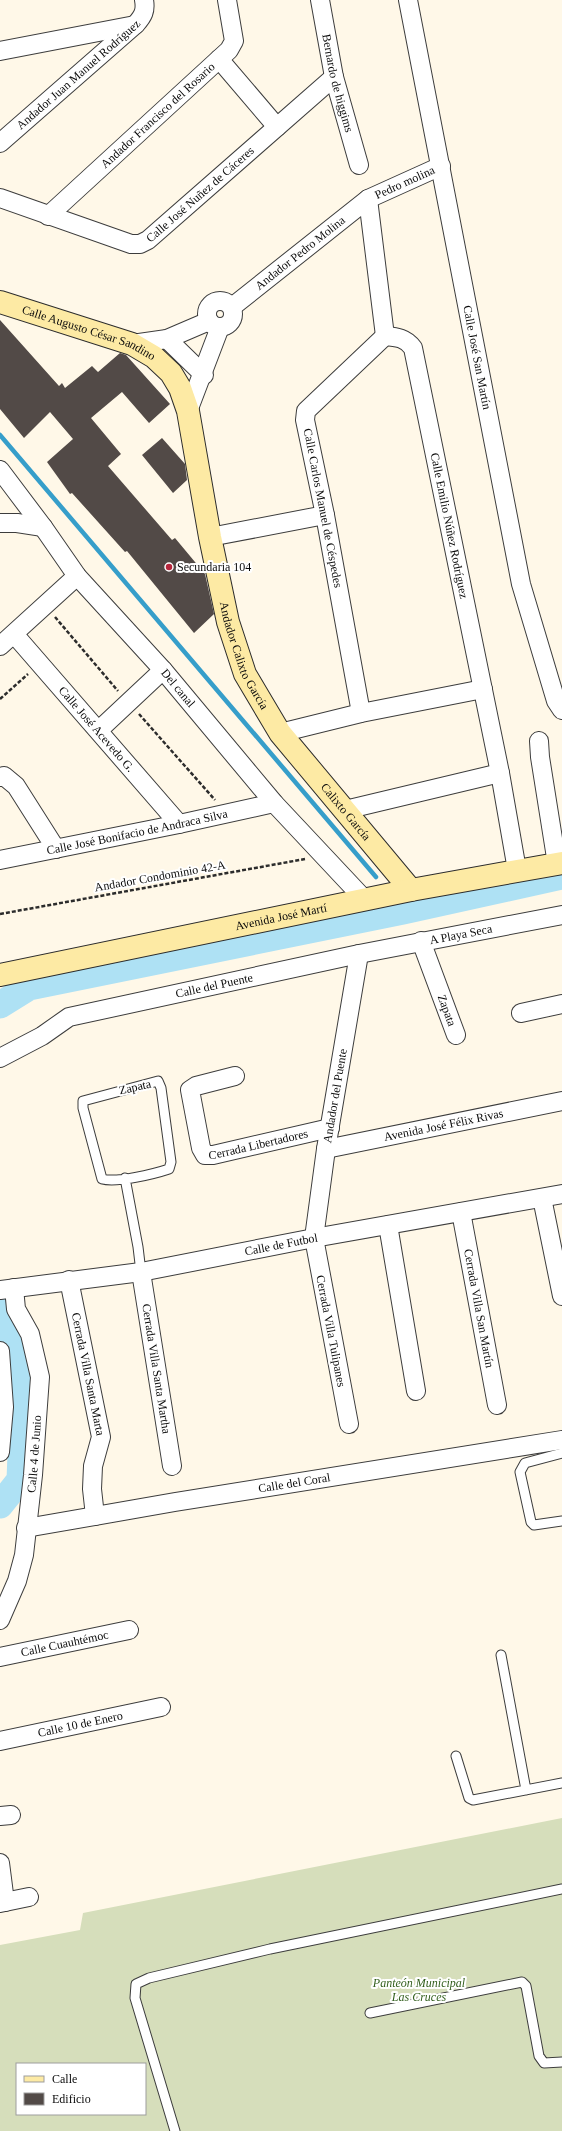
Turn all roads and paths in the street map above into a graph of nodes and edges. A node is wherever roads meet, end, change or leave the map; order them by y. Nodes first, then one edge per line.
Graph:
1 (144, 0) edge
2 (227, 0) edge
3 (320, 0) edge
4 (408, 0) edge
5 (136, 24) junction
6 (0, 51) edge
7 (219, 59) junction
8 (334, 77) junction
9 (277, 127) junction
10 (0, 143) edge
11 (359, 165) dead end
12 (441, 166) junction
13 (0, 198) edge
14 (368, 199) junction
15 (48, 216) junction
16 (0, 302) edge
17 (215, 324) junction
18 (385, 336) junction
19 (167, 339) junction
20 (132, 344) junction
21 (171, 373) joint
22 (204, 374) junction
23 (188, 411) junction
24 (4, 483) edge
25 (325, 515) junction
26 (0, 523) edge
27 (43, 527) junction
28 (210, 537) junction
29 (78, 576) junction
30 (14, 634) junction
31 (0, 646) edge
32 (40, 664) junction
33 (163, 670) junction
34 (483, 689) junction
35 (0, 699) edge
36 (562, 710) edge
37 (361, 713) junction
38 (99, 730) junction
39 (280, 733) junction
40 (539, 741) dead end
41 (500, 773) junction
42 (0, 777) edge
43 (274, 803) junction
44 (345, 810) junction
45 (179, 824) junction
46 (56, 849) junction
47 (323, 855) junction
48 (0, 860) edge
49 (560, 864) edge
50 (517, 870) junction
51 (411, 890) junction
52 (365, 900) junction
53 (0, 914) edge
54 (562, 915) edge
55 (421, 941) junction
56 (359, 954) junction
57 (0, 975) edge
58 (562, 1004) edge
59 (521, 1013) dead end
60 (456, 1035) dead end
61 (0, 1058) edge
62 (235, 1076) dead end
63 (562, 1101) edge
64 (330, 1128) junction
65 (326, 1149) junction
66 (125, 1178) junction
67 (562, 1194) edge
68 (542, 1198) junction
69 (461, 1212) junction
70 (388, 1225) junction
71 (314, 1238) junction
72 (141, 1272) junction
73 (69, 1280) junction
74 (7, 1289) edge
75 (562, 1296) edge
76 (0, 1351) edge
77 (416, 1391) dead end
78 (497, 1405) dead end
79 (349, 1424) dead end
80 (562, 1440) edge
81 (0, 1452) edge
82 (562, 1453) edge
83 (172, 1466) dead end
84 (95, 1516) junction
85 (562, 1521) edge
86 (26, 1528) junction
87 (0, 1620) edge
88 (129, 1630) dead end
89 (501, 1655) dead end
90 (0, 1657) edge
91 (161, 1706) dead end
92 (0, 1741) edge
93 (456, 1756) dead end
94 (562, 1783) edge
95 (526, 1790) junction
96 (0, 1863) edge
97 (562, 1889) edge
98 (29, 1897) dead end
99 (3, 1903) edge
100 (370, 2013) dead end
101 (562, 2062) edge
102 (175, 2131) edge

1 - 5 street, Andador Juan Manuel Rodríguez
2 - 7 street, Andador Francisco del Rosario
3 - 8 street, Bernardo de higgims
4 - 12 street, Calle José San Martín
5 - 6 street
5 - 10 street, Andador Juan Manuel Rodríguez
7 - 9 street
7 - 15 street, Andador Francisco del Rosario
8 - 9 street, Calle José Nuñez de Cáceres
8 - 11 street, Bernardo de higgims
9 - 15 street, Calle José Nuñez de Cáceres
12 - 14 street, Pedro molina
12 - 36 street, Calle José San Martín
13 - 15 street, Calle José Nuñez de Cáceres
14 - 17 street, Andador Pedro Molina
14 - 18 street
16 - 20 street, Calle Augusto César Sandino
17 - 19 street
17 - 22 street
18 - 25 street, Calle Carlos Manuel de Céspedes
18 - 34 street, Calle Emilio Núñez Rodríguez
19 - 20 street
19 - 22 street
20 - 21 street, Calle Augusto César Sandino
21 - 23 street, Andador Calixto García
22 - 23 street
23 - 28 street, Andador Calixto García
24 - 27 street, Del canal
25 - 28 street
25 - 37 street, Calle Carlos Manuel de Céspedes
26 - 27 street
27 - 29 street, Del canal
28 - 39 street, Andador Calixto García
29 - 30 street
29 - 33 street, Del canal
30 - 31 street
30 - 32 street, Calle José Acevedo G.
32 - 35 path
32 - 38 street, Calle José Acevedo G.
33 - 38 street
33 - 43 street, Del canal
34 - 37 street
34 - 41 street, Calle Emilio Núñez Rodríguez
37 - 39 street
38 - 45 street, Calle José Acevedo G.
39 - 44 street, Calixto García
40 - 49 street
41 - 44 street
41 - 50 street, Calle Emilio Núñez Rodríguez
42 - 46 street
43 - 45 street, Calle José Bonifacio de Andraca Silva
43 - 47 street, Del canal
44 - 51 street, Calixto García
45 - 46 street, Calle José Bonifacio de Andraca Silva
46 - 48 street, Calle José Bonifacio de Andraca Silva
47 - 52 street, Del canal
47 - 53 path, Andador Condominio 42-A
49 - 50 street, Avenida José Martí
50 - 51 street, Avenida José Martí
51 - 52 street, Avenida José Martí
52 - 57 street, Avenida José Martí
54 - 55 street, A Playa Seca
55 - 56 street, A Playa Seca
55 - 60 street, Zapata
56 - 61 street, Calle del Puente
56 - 64 street, Andador del Puente
58 - 59 street
62 - 64 street, Cerrada Libertadores
63 - 65 street, Avenida José Félix Rivas
64 - 65 street, Andador del Puente
65 - 71 street, Andador del Puente
66 - 66 lane, Zapata
66 - 72 lane
67 - 68 street, Calle de Futbol
68 - 69 street, Calle de Futbol
68 - 75 street
69 - 70 street, Calle de Futbol
69 - 78 street, Cerrada Villa San Martín
70 - 71 street, Calle de Futbol
70 - 77 street
71 - 72 street, Calle de Futbol
71 - 79 street, Cerrada Villa Tulipanes
72 - 73 street, Calle de Futbol
72 - 83 street, Cerrada Villa Santa Martha
73 - 74 street, Calle de Futbol
73 - 84 street, Cerrada Villa Santa Marta
74 - 86 street, Calle 4 de Junio
76 - 81 street
80 - 84 street, Calle del Coral
82 - 85 lane
84 - 86 street, Calle del Coral
86 - 87 street, Calle 4 de Junio
88 - 90 street, Calle Cuauhtémoc
89 - 95 lane
91 - 92 street, Calle 10 de Enero
93 - 95 lane
94 - 95 lane
96 - 99 street
97 - 102 lane
98 - 99 street
100 - 101 lane

